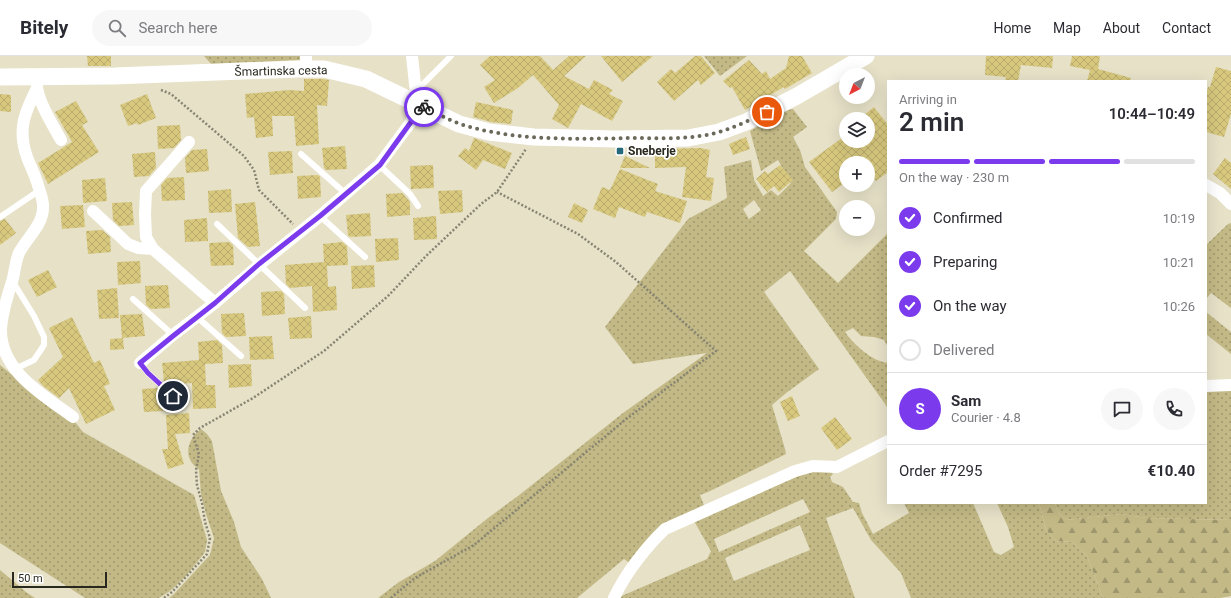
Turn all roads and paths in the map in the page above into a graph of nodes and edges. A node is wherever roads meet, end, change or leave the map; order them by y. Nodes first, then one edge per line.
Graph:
1 (412, 56) edge
2 (451, 56) edge
3 (866, 56) edge
4 (306, 62) edge
5 (0, 77) edge
6 (38, 82) junction
7 (158, 88) dead end
8 (416, 98) junction
9 (534, 137) junction
10 (62, 140) dead end
11 (189, 142) dead end
12 (302, 154) dead end
13 (380, 165) junction
14 (1207, 186) edge
15 (40, 190) junction
16 (497, 192) junction
17 (346, 194) junction
18 (1231, 204) edge
19 (418, 206) dead end
20 (93, 212) dead end
21 (320, 216) junction
22 (0, 217) edge
23 (217, 224) dead end
24 (301, 232) junction
25 (153, 249) junction
26 (366, 257) dead end
27 (259, 264) junction
28 (12, 280) junction
29 (133, 299) dead end
30 (215, 303) junction
31 (305, 308) dead end
32 (197, 317) junction
33 (173, 336) junction
34 (241, 356) dead end
35 (140, 363) joint
36 (15, 369) junction
37 (1231, 385) edge
38 (1207, 386) edge
39 (184, 405) dead end
40 (73, 416) dead end
41 (887, 442) edge
42 (164, 598) edge
43 (391, 598) edge
44 (614, 598) edge

1 - 8 street
2 - 8 lane
3 - 9 main road, Šmartinska cesta
4 - 6 main road, Šmartinska cesta
4 - 8 main road, Šmartinska cesta
5 - 6 main road, Šmartinska cesta
6 - 10 street
6 - 15 street
7 - 24 path
8 - 9 main road, Šmartinska cesta
8 - 13 street
9 - 16 path
11 - 25 street
12 - 17 lane
13 - 17 street
13 - 19 lane
14 - 18 street
15 - 22 lane
15 - 28 street
16 - 42 path
16 - 43 path
17 - 21 street
20 - 25 street
21 - 24 street
21 - 26 lane
23 - 27 lane
24 - 27 street
25 - 30 street
27 - 30 street
27 - 31 lane
28 - 36 street
28 - 36 lane
29 - 33 lane
30 - 32 street
32 - 33 street
32 - 34 lane
33 - 35 street
35 - 39 lane
36 - 40 street
37 - 38 street
41 - 44 street

